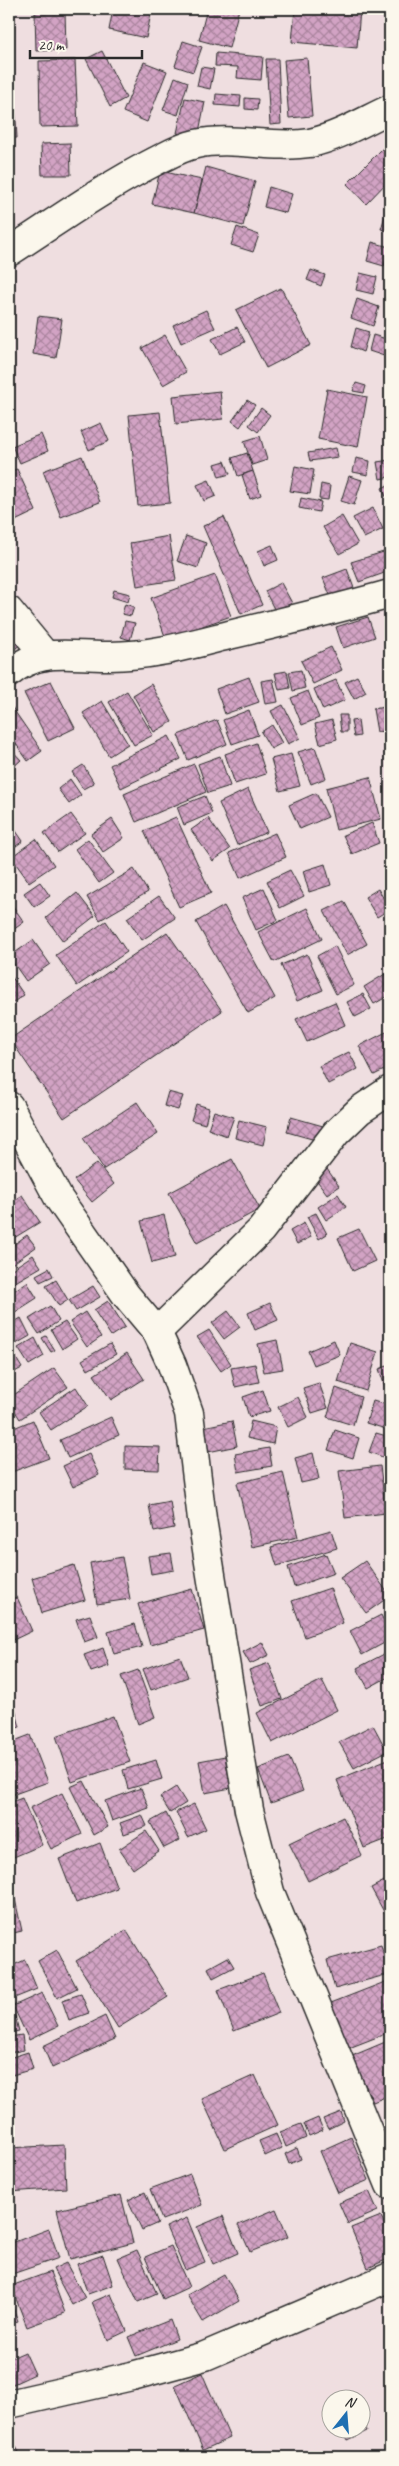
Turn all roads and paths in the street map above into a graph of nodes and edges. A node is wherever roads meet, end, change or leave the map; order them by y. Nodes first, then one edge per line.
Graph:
1 (390, 109) edge
2 (9, 252) edge
3 (390, 594) edge
4 (9, 611) edge
5 (46, 656) junction
6 (9, 673) edge
7 (390, 1090) edge
8 (9, 1106) edge
9 (157, 1332) junction
10 (390, 2185) edge
11 (390, 2277) edge
12 (9, 2404) edge

1 - 2 street
3 - 5 street
4 - 5 street
5 - 6 street
7 - 9 street
8 - 9 street
9 - 10 street
11 - 12 street

